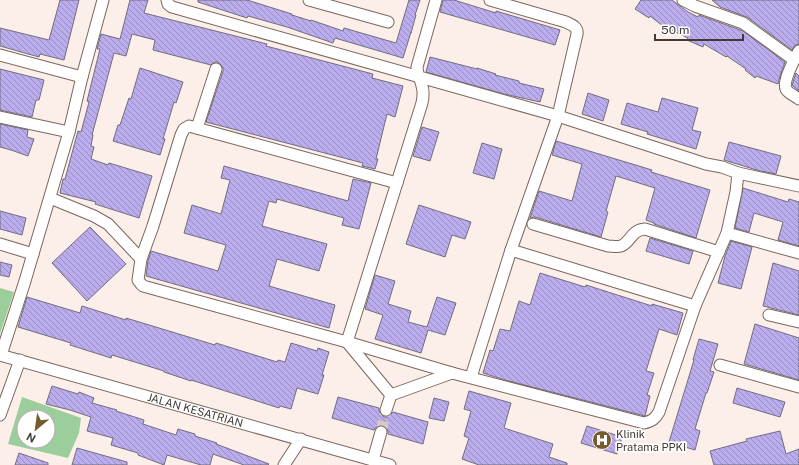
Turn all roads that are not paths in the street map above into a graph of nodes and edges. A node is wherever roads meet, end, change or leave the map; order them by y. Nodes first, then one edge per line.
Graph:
1 (103, 0) edge
2 (167, 0) edge
3 (310, 0) edge
4 (436, 0) edge
5 (490, 0) edge
6 (683, 0) edge
7 (388, 22) dead end
8 (0, 55) edge
9 (797, 56) edge
10 (216, 69) dead end
11 (82, 77) junction
12 (418, 77) junction
13 (799, 99) edge
14 (558, 116) junction
15 (0, 117) edge
16 (197, 128) junction
17 (69, 132) junction
18 (738, 173) junction
19 (397, 183) junction
20 (799, 186) edge
21 (50, 198) junction
22 (533, 224) dead end
23 (727, 233) junction
24 (0, 244) edge
25 (512, 250) junction
26 (719, 252) junction
27 (799, 253) edge
28 (33, 254) junction
29 (142, 259) junction
30 (695, 306) junction
31 (769, 315) dead end
32 (799, 322) edge
33 (346, 342) junction
34 (0, 355) edge
35 (20, 360) junction
36 (720, 365) dead end
37 (452, 373) junction
38 (471, 377) junction
39 (799, 387) edge
40 (391, 395) junction
41 (386, 410) tunnel mouth
42 (0, 415) edge
43 (381, 432) tunnel mouth
44 (301, 439) junction
45 (373, 460) junction
46 (284, 465) edge
47 (390, 465) edge

1 - 11 street
2 - 12 street
3 - 7 street
4 - 12 street
5 - 14 street
6 - 9 street
8 - 11 street
9 - 13 street
10 - 16 street
11 - 17 street
12 - 14 street
12 - 19 street
14 - 18 street
14 - 25 street
15 - 17 street
16 - 19 street
16 - 29 street
17 - 21 street
18 - 20 street
18 - 23 street
19 - 33 street
21 - 28 street
21 - 29 street
22 - 26 street
23 - 26 street
23 - 27 street
24 - 28 street
25 - 30 street
25 - 38 street
26 - 30 street
28 - 34 street
29 - 33 street
30 - 38 street
31 - 32 street
33 - 37 street
33 - 40 street
34 - 35 street, JALAN KESATRIAN
35 - 42 street
35 - 44 street, JALAN KESATRIAN
36 - 39 street
37 - 38 street
37 - 40 street
40 - 41 street
43 - 45 street
44 - 45 street, JALAN KESATRIAN
44 - 46 street
45 - 47 street, JALAN KESATRIAN

